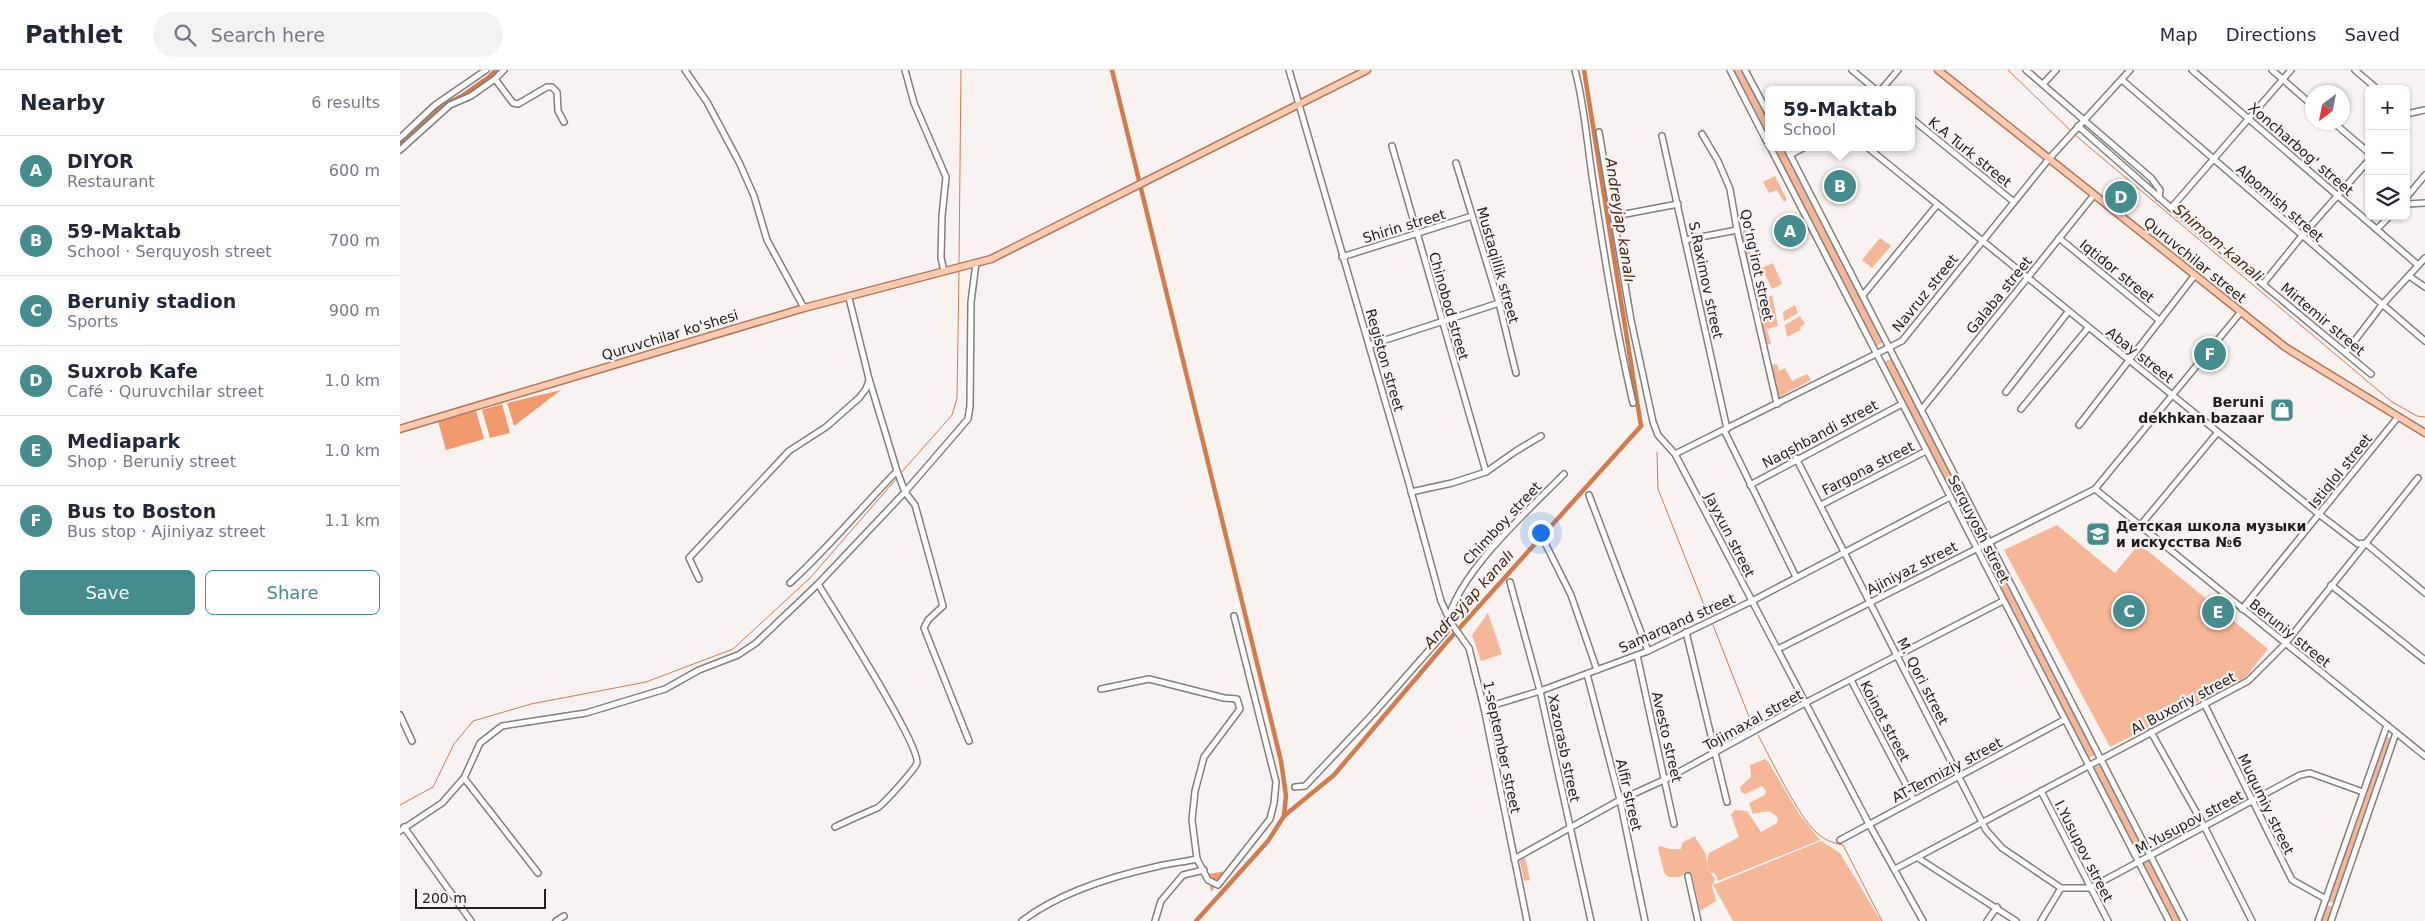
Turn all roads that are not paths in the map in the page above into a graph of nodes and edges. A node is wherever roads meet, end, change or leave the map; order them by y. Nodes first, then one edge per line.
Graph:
1 (486, 70) edge
2 (504, 70) edge
3 (685, 70) edge
4 (905, 70) edge
5 (1289, 70) edge
6 (1368, 70) edge
7 (1575, 70) edge
8 (1730, 70) edge
9 (1746, 70) edge
10 (1852, 70) edge
11 (1898, 70) edge
12 (1938, 70) edge
13 (2026, 70) edge
14 (2056, 70) edge
15 (2130, 70) edge
16 (2192, 70) edge
17 (2272, 70) edge
18 (2291, 70) edge
19 (2355, 70) edge
20 (495, 79) junction
21 (2283, 79) junction
22 (2122, 80) junction
23 (2043, 84) junction
24 (2372, 85) edge
25 (1871, 86) edge
26 (1884, 86) edge
27 (2305, 99) edge
28 (1300, 103) junction
29 (1765, 107) edge
30 (2425, 110) edge
31 (2410, 113) edge
32 (2084, 119) junction
33 (2248, 119) junction
34 (1915, 121) edge
35 (564, 122) dead end
36 (2077, 127) junction
37 (2342, 130) edge
38 (1599, 132) dead end
39 (1702, 134) dead end
40 (1662, 136) dead end
41 (401, 137) edge
42 (1765, 138) edge
43 (1392, 146) dead end
44 (400, 150) edge
45 (2365, 150) edge
46 (1772, 151) edge
47 (1788, 151) edge
48 (1798, 151) edge
49 (1872, 151) edge
50 (1790, 155) junction
51 (2212, 159) junction
52 (2048, 160) junction
53 (1456, 163) dead end
54 (2365, 165) edge
55 (2425, 175) edge
56 (2410, 193) edge
57 (2094, 195) junction
58 (2338, 196) junction
59 (2159, 198) junction
60 (2014, 202) junction
61 (2425, 203) edge
62 (1678, 204) junction
63 (2410, 204) edge
64 (1937, 205) junction
65 (2171, 208) junction
66 (1472, 216) junction
67 (1615, 216) junction
68 (2386, 220) edge
69 (2377, 229) junction
70 (1737, 230) junction
71 (1416, 233) junction
72 (2301, 236) junction
73 (2059, 238) junction
74 (1685, 240) junction
75 (1982, 241) junction
76 (1342, 257) junction
77 (2425, 258) edge
78 (976, 263) junction
79 (2418, 265) junction
80 (946, 271) junction
81 (2195, 275) junction
82 (2409, 276) junction
83 (2027, 279) junction
84 (2263, 284) junction
85 (2425, 287) edge
86 (1863, 295) junction
87 (849, 298) junction
88 (1499, 303) junction
89 (2382, 305) junction
90 (804, 308) junction
91 (2068, 312) junction
92 (2240, 313) junction
93 (2160, 321) junction
94 (1442, 323) junction
95 (2088, 328) junction
96 (2425, 341) edge
97 (1370, 345) junction
98 (1891, 348) junction
99 (2346, 352) junction
100 (1876, 354) junction
101 (2129, 361) junction
102 (1516, 373) dead end
103 (2371, 374) dead end
104 (869, 379) junction
105 (2006, 392) dead end
106 (2173, 396) junction
107 (1633, 403) dead end
108 (1777, 404) junction
109 (1902, 404) junction
110 (1922, 409) junction
111 (2021, 410) dead end
112 (2398, 417) junction
113 (2079, 425) dead end
114 (400, 430) edge
115 (1725, 430) junction
116 (2218, 432) junction
117 (2425, 433) edge
118 (1541, 436) dead end
119 (1926, 451) junction
120 (1675, 454) junction
121 (1796, 458) junction
122 (897, 471) junction
123 (1486, 472) junction
124 (1564, 474) dead end
125 (2418, 478) dead end
126 (1750, 485) junction
127 (2094, 489) junction
128 (905, 492) junction
129 (1411, 492) junction
130 (1589, 495) dead end
131 (1950, 497) junction
132 (1820, 505) junction
133 (2320, 515) junction
134 (2140, 527) junction
135 (1988, 541) junction
136 (1545, 543) dead end
137 (2365, 543) junction
138 (1977, 547) junction
139 (1844, 552) junction
140 (1796, 577) junction
141 (699, 579) dead end
142 (790, 582) dead end
143 (1510, 582) dead end
144 (818, 584) junction
145 (2331, 585) junction
146 (2425, 593) edge
147 (1752, 601) junction
148 (2003, 601) junction
149 (1871, 602) junction
150 (2242, 609) junction
151 (1234, 616) dead end
152 (1447, 617) junction
153 (1451, 623) joint
154 (1686, 632) junction
155 (2285, 644) junction
156 (1778, 649) junction
157 (1648, 651) junction
158 (1637, 655) junction
159 (1898, 656) junction
160 (2425, 660) edge
161 (1597, 670) junction
162 (1587, 674) junction
163 (1851, 680) junction
164 (1101, 689) dead end
165 (1540, 691) junction
166 (1805, 703) junction
167 (2204, 704) junction
168 (1484, 708) junction
169 (400, 715) edge
170 (2064, 720) junction
171 (2387, 726) junction
172 (2151, 732) junction
173 (2396, 733) junction
174 (412, 741) dead end
175 (968, 741) dead end
176 (1715, 753) junction
177 (2425, 756) edge
178 (2101, 759) junction
179 (2088, 766) junction
180 (1958, 776) junction
181 (464, 778) junction
182 (1666, 779) junction
183 (1295, 787) dead end
184 (2041, 791) junction
185 (2364, 792) junction
186 (1620, 800) junction
187 (1914, 800) junction
188 (1727, 802) dead end
189 (2252, 802) junction
190 (1982, 822) junction
191 (1674, 824) dead end
192 (1869, 824) junction
193 (2204, 826) junction
194 (835, 827) dead end
195 (402, 829) edge
196 (1570, 829) junction
197 (1840, 840) dead end
198 (2151, 854) junction
199 (1918, 858) junction
200 (1197, 859) junction
201 (1514, 859) junction
202 (2138, 861) junction
203 (1895, 869) junction
204 (1204, 870) junction
205 (538, 874) dead end
206 (1688, 876) dead end
207 (2061, 888) junction
208 (2090, 888) junction
209 (2326, 899) junction
210 (1997, 907) junction
211 (564, 916) dead end
212 (471, 921) edge
213 (556, 921) edge
214 (1022, 921) edge
215 (1155, 921) edge
216 (1527, 921) edge
217 (1591, 921) edge
218 (1645, 921) edge
219 (1698, 921) edge
220 (1923, 921) edge
221 (1987, 921) edge
222 (2016, 921) edge
223 (2041, 921) edge
224 (2108, 921) edge
225 (2169, 921) edge
226 (2184, 921) edge
227 (2252, 921) edge
228 (2318, 921) edge
229 (2331, 921) edge

1 - 41 street
2 - 20 street
3 - 90 street
4 - 80 street
5 - 28 street, Registon street
6 - 28 main road, Quruvchilar ko'shesi
7 - 107 street
8 - 42 street, Serquyosh street
9 - 29 street
10 - 25 street
11 - 26 street
12 - 52 main road, Quruvchilar street
13 - 23 street
14 - 23 street
15 - 22 street
16 - 33 street, Xoncharbog' street
17 - 21 street
18 - 21 street
19 - 24 street
20 - 35 street
20 - 44 street
21 - 27 street
21 - 33 street
22 - 32 street
22 - 51 street, Alpomish street
23 - 32 street
28 - 76 street, Registon street
28 - 78 main road, Quruvchilar ko'shesi
30 - 31 street
32 - 36 street
32 - 59 street
33 - 51 street
33 - 58 street, Xoncharbog' street
34 - 60 street, K.A Turk street
36 - 52 street, Navruz street
36 - 59 street, Mirtemir street
37 - 45 street
38 - 67 street, Jayxun street
39 - 70 street, Qo'ng'irot street
40 - 62 street, S.Raximov street
43 - 71 street, Chinobod street
46 - 100 street, Serquyosh street
47 - 50 street, Serquyosh street
48 - 50 street
49 - 64 street, Abay street
50 - 86 street, Serquyosh street
51 - 65 street
51 - 72 street, Alpomish street
52 - 57 main road, Quruvchilar street
52 - 60 street, Navruz street
53 - 66 street, Mustaqillik street
54 - 58 street
55 - 56 street
57 - 73 street, Galaba street
57 - 81 main road, Quruvchilar street
58 - 69 street, Xoncharbog' street
58 - 72 street
59 - 65 street, Mirtemir street
60 - 75 street, Navruz street
61 - 63 street
62 - 67 street
62 - 74 street, S.Raximov street
64 - 75 street, Abay street
64 - 86 street
65 - 84 street, Mirtemir street
66 - 71 street, Shirin street
66 - 88 street, Mustaqillik street
67 - 120 street, Jayxun street
68 - 69 street
69 - 79 street, Xoncharbog' street
70 - 74 street
70 - 108 street, Qo'ng'irot street
71 - 76 street, Shirin street
71 - 94 street, Chinobod street
72 - 84 street
72 - 89 street, Alpomish street
73 - 83 street, Galaba street
73 - 93 street, Iqtidor street
74 - 115 street, S.Raximov street
75 - 83 street, Abay street
75 - 98 street, Navruz street
76 - 97 street, Registon street
77 - 79 street
78 - 80 main road, Quruvchilar ko'shesi
78 - 128 street
79 - 82 street
80 - 87 main road, Quruvchilar ko'shesi
81 - 92 main road, Quruvchilar street
81 - 93 street
82 - 85 street
82 - 89 street
83 - 91 street, Abay street
83 - 110 street, Galaba street
84 - 99 street, Mirtemir street
86 - 98 street, Serquyosh street
87 - 90 main road, Quruvchilar ko'shesi
87 - 104 street
88 - 94 street
88 - 102 street, Mustaqillik street
89 - 96 street, Alpomish street
89 - 99 street
90 - 114 main road, Quruvchilar ko'shesi
91 - 95 street, Abay street
91 - 105 street
92 - 106 street, Ajiniyaz street
92 - 112 main road, Quruvchilar street
93 - 101 street
94 - 97 street
94 - 123 street, Chinobod street
95 - 101 street, Abay street
95 - 111 street
97 - 129 street, Registon street
98 - 100 street, Navruz street
98 - 110 street, Serquyosh street
99 - 103 street, Mirtemir street
100 - 108 street, Navruz street
100 - 109 street, Serquyosh street
101 - 106 street, Abay street
101 - 113 street
104 - 122 street
104 - 141 street
106 - 116 street, Abay street
106 - 127 street, Ajiniyaz street
108 - 115 street, Navruz street
109 - 119 street, Serquyosh street
109 - 121 street, Naqshbandi street
110 - 135 street, Serquyosh street
112 - 117 main road, Quruvchilar street
112 - 133 street, Istiqlol street
115 - 120 street, Navruz street
115 - 126 street, S.Raximov street
116 - 133 street, Abay street
116 - 134 street
118 - 123 street
119 - 131 street, Serquyosh street
119 - 132 street, Fargona street
120 - 147 street, Jayxun street
121 - 126 street, Naqshbandi street
121 - 132 street, M. Qori street
122 - 128 street
122 - 142 street
123 - 129 street
124 - 152 street, Chimboy street
125 - 137 street, Al Buxoriy street
126 - 140 street, S.Raximov street
127 - 134 street, Beruniy street
127 - 135 street, Ajiniyaz street
128 - 144 street
128 - 175 street
129 - 152 street, Registon street
130 - 157 street
131 - 138 street, Serquyosh street
131 - 139 street, Samarqand street
132 - 139 street, M. Qori street
133 - 137 street, Abay street
133 - 150 street, Istiqlol street
134 - 150 street, Beruniy street
135 - 138 street, Ajiniyaz street
135 - 178 street, Serquyosh street
136 - 161 street
137 - 145 street, Al Buxoriy street
137 - 146 street, Abay street
138 - 148 street, Serquyosh street
138 - 149 street, Ajiniyaz street
139 - 140 street, Samarqand street
139 - 149 street, M. Qori street
140 - 147 street, Samarqand street
143 - 165 street, Xazorasb street
144 - 181 street
144 - 194 street
145 - 155 street, Al Buxoriy street
145 - 160 street
147 - 154 street, Samarqand street
147 - 156 street, Jayxun street
148 - 159 street, Tojimaxal street
148 - 170 street, Serquyosh street
149 - 156 street, Ajiniyaz street
149 - 159 street, M. Qori street
150 - 155 street, Beruniy street
151 - 204 street
152 - 153 street, Registon street
152 - 183 street, Chimboy street
153 - 168 street, 1-september street
154 - 157 street, Samarqand street
154 - 176 street
155 - 167 street, Al Buxoriy street
155 - 171 street, Beruniy street
156 - 166 street, Jayxun street
157 - 158 street, Samarqand street
158 - 161 street, Samarqand street
158 - 182 street, Avesto street
159 - 163 street, Tojimaxal street
159 - 180 street, M. Qori street
161 - 162 street, Samarqand street
162 - 165 street, Samarqand street
162 - 186 street, Alfir street
163 - 166 street, Tojimaxal street
163 - 187 street, Koinot street
164 - 200 street
165 - 168 street, Samarqand street
165 - 196 street, Xazorasb street
166 - 176 street, Tojimaxal street
166 - 192 street, Jayxun street
167 - 172 street, Al Buxoriy street
167 - 189 street, Muqumiy street
168 - 201 street, 1-september street
169 - 174 street
170 - 179 street, Serquyosh street
170 - 180 street, AT-Termiziy street
171 - 173 street, Beruniy street
171 - 185 street
172 - 178 street, Al Buxoriy street
172 - 193 street
173 - 177 street, Beruniy street
173 - 229 street
176 - 182 street, Tojimaxal street
176 - 188 street
178 - 179 street, Al Buxoriy street
178 - 198 street, Serquyosh street
179 - 184 street, Al Buxoriy street
179 - 202 street, Serquyosh street
180 - 187 street, AT-Termiziy street
180 - 190 street, M. Qori street
181 - 195 street
181 - 205 street
182 - 186 street, Tojimaxal street
182 - 191 street, Avesto street
184 - 190 street, Al Buxoriy street
184 - 208 street, I.Yusupov street
185 - 189 street, M.Yusupov street
185 - 209 street
186 - 196 street, Tojimaxal street
186 - 218 street, Alfir street
187 - 192 street, AT-Termiziy street
189 - 193 street, M.Yusupov street
189 - 209 street, Muqumiy street
190 - 199 street, Al Buxoriy street
190 - 207 street, M. Qori street
192 - 197 street, AT-Termiziy street
192 - 203 street, Jayxun street
193 - 198 street, M.Yusupov street
193 - 227 street
195 - 212 street
196 - 201 street, Tojimaxal street
196 - 217 street, Xazorasb street
198 - 202 street, M.Yusupov street
198 - 226 street, Serquyosh street
199 - 203 street, Al Buxoriy street
199 - 210 street
200 - 204 street
200 - 214 street
201 - 216 street
202 - 208 street, M.Yusupov street
202 - 225 street, Serquyosh street
203 - 220 street, Jayxun street
204 - 215 street
206 - 219 street
207 - 208 street, M.Yusupov street
207 - 223 street
208 - 224 street, I.Yusupov street
209 - 228 street
210 - 221 street
210 - 222 street
211 - 213 street

